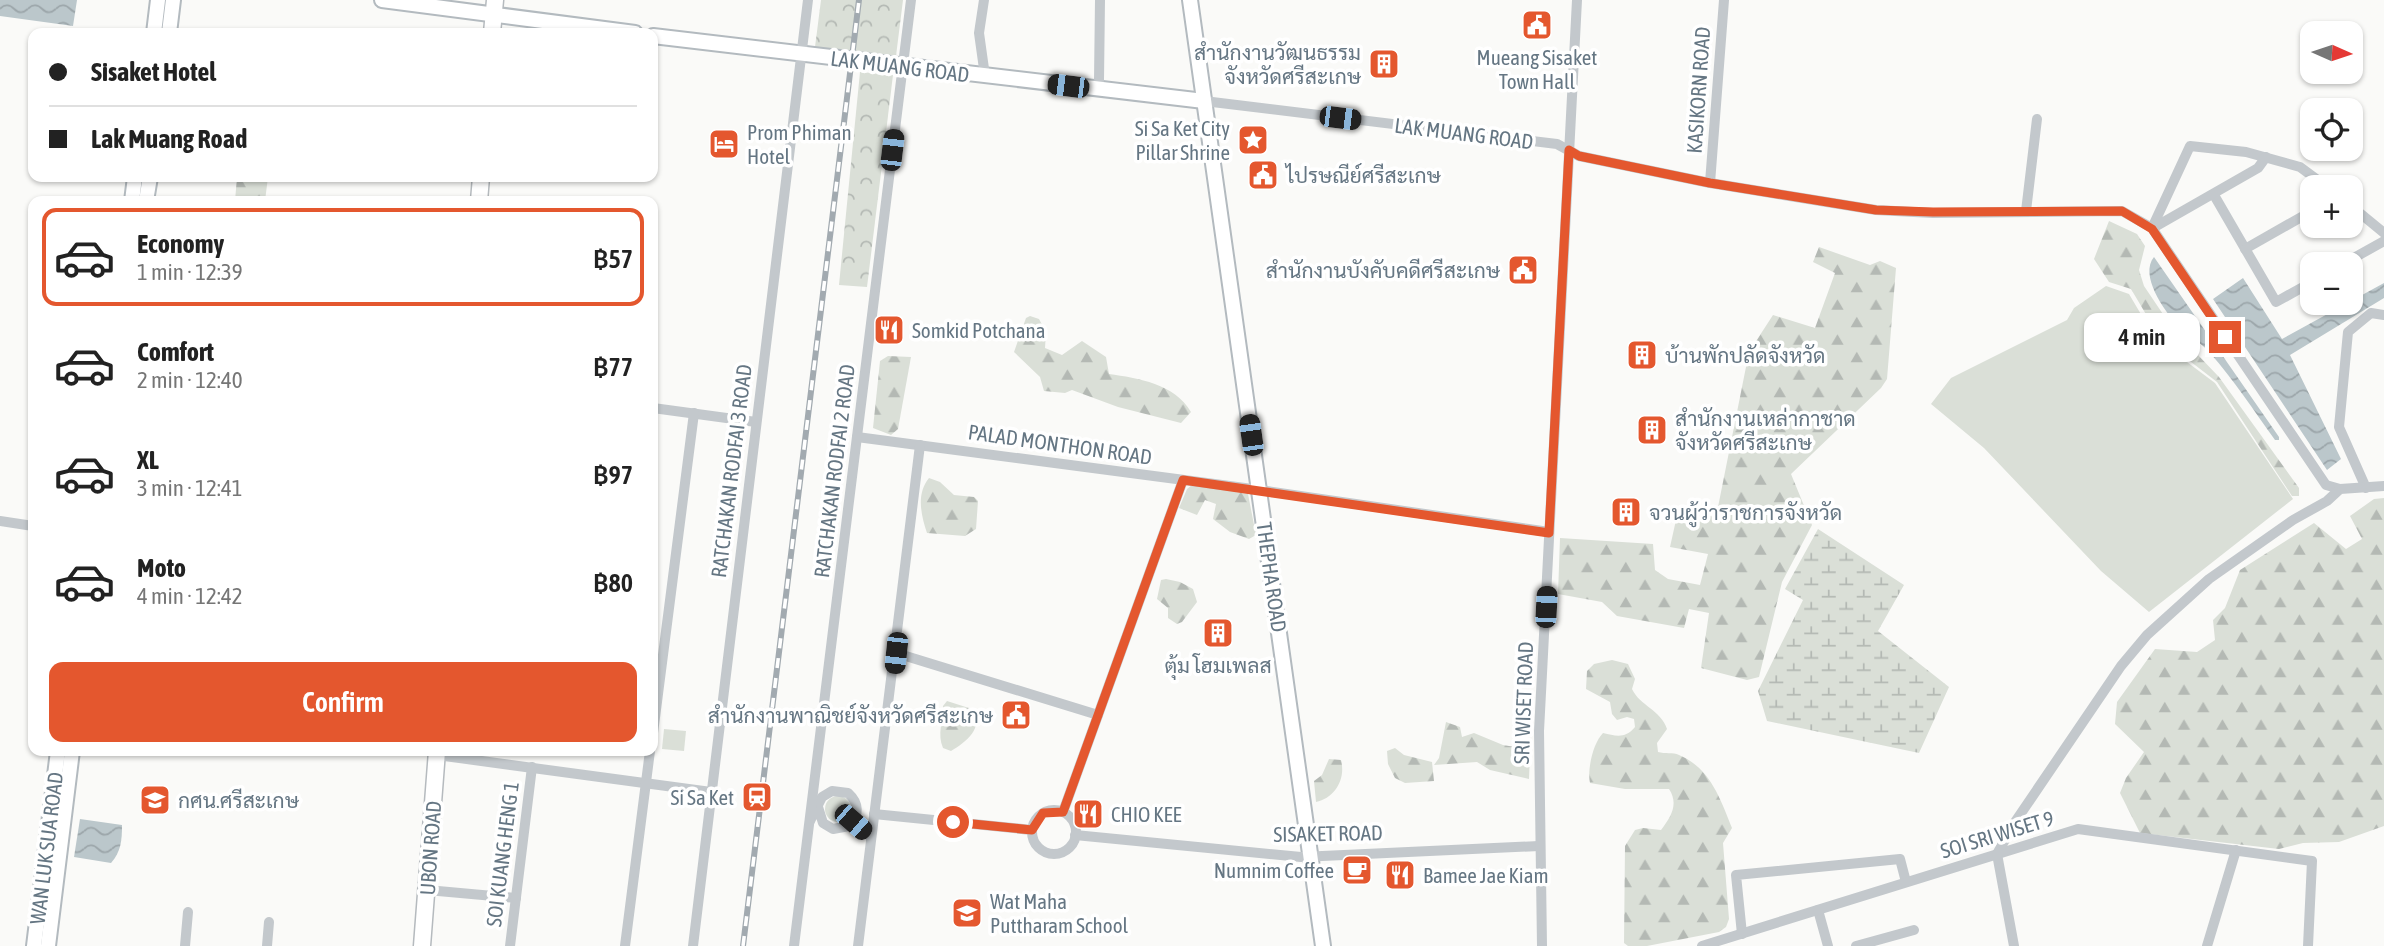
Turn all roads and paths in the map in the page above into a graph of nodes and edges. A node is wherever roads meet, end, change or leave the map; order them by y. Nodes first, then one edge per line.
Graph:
1 (158, 0) edge
2 (173, 0) edge
3 (382, 0) edge
4 (808, 0) edge
5 (911, 0) edge
6 (984, 0) edge
7 (1100, 0) edge
8 (1190, 0) edge
9 (1577, 0) edge
10 (1724, 0) edge
11 (494, 7) edge
12 (155, 28) edge
13 (170, 28) edge
14 (492, 28) edge
15 (608, 28) edge
16 (658, 37) edge
17 (801, 55) junction
18 (903, 67) junction
19 (985, 76) junction
20 (1096, 89) junction
21 (1204, 101) junction
22 (2037, 120) dead end
23 (1569, 150) junction
24 (2266, 157) junction
25 (2311, 175) edge
26 (1710, 183) junction
27 (2214, 195) junction
28 (2026, 211) junction
29 (2363, 216) edge
30 (2300, 218) edge
31 (2152, 229) junction
32 (2384, 233) edge
33 (2384, 241) edge
34 (2245, 248) junction
35 (2363, 253) edge
36 (2300, 289) edge
37 (2384, 315) edge
38 (658, 409) edge
39 (694, 413) junction
40 (757, 422) junction
41 (857, 437) junction
42 (920, 445) junction
43 (1183, 480) junction
44 (2384, 486) edge
45 (2366, 488) junction
46 (2340, 489) junction
47 (1260, 490) junction
48 (0, 521) edge
49 (28, 525) edge
50 (1549, 533) junction
51 (896, 653) junction
52 (658, 694) edge
53 (1098, 715) junction
54 (64, 756) edge
55 (64, 756) edge
56 (437, 756) edge
57 (456, 756) edge
58 (649, 756) edge
59 (532, 768) junction
60 (815, 775) junction
61 (646, 783) junction
62 (832, 791) junction
63 (711, 792) junction
64 (876, 793) junction
65 (855, 801) junction
66 (814, 807) junction
67 (1063, 812) junction
68 (874, 814) junction
69 (853, 822) junction
70 (1032, 830) junction
71 (1075, 835) junction
72 (871, 837) junction
73 (1539, 846) junction
74 (2236, 850) junction
75 (1997, 854) junction
76 (1311, 856) junction
77 (1906, 882) junction
78 (427, 890) junction
79 (516, 898) junction
80 (1818, 909) junction
81 (188, 912) dead end
82 (270, 922) dead end
83 (1914, 930) dead end
84 (1742, 933) junction
85 (34, 946) edge
86 (48, 946) edge
87 (185, 946) edge
88 (267, 946) edge
89 (422, 946) edge
90 (510, 946) edge
91 (625, 946) edge
92 (693, 946) edge
93 (794, 946) edge
94 (858, 946) edge
95 (1323, 946) edge
96 (1542, 946) edge
97 (1702, 946) edge
98 (1828, 946) edge
99 (1856, 946) edge
100 (2014, 946) edge
101 (2207, 946) edge
102 (2308, 946) edge

1 - 12 street
2 - 13 street
3 - 11 street
4 - 17 street, RATCHAKAN RODFAI 3 ROAD
5 - 18 street, RATCHAKAN RODFAI 2 ROAD
6 - 19 street
7 - 20 street
8 - 21 street, THEPHA ROAD
9 - 23 street, SRI WISET ROAD
10 - 26 street, KASIKORN ROAD
11 - 14 main road
11 - 15 street
16 - 17 street, LAK MUANG ROAD
17 - 18 street, LAK MUANG ROAD
17 - 40 street, RATCHAKAN RODFAI 3 ROAD
18 - 19 street, LAK MUANG ROAD
18 - 41 street, RATCHAKAN RODFAI 2 ROAD
19 - 20 street, LAK MUANG ROAD
20 - 21 street, LAK MUANG ROAD
21 - 23 street, LAK MUANG ROAD
21 - 47 street, THEPHA ROAD
22 - 28 street
23 - 26 street, LAK MUANG ROAD
23 - 50 street, SRI WISET ROAD
24 - 25 street
24 - 27 street
24 - 31 street
26 - 28 street, LAK MUANG ROAD
27 - 31 street
27 - 34 street
28 - 31 street, LAK MUANG ROAD
29 - 32 street
30 - 34 street
31 - 46 street, LAK MUANG ROAD
33 - 35 street
34 - 36 street
37 - 45 street
38 - 39 street
39 - 40 street
39 - 52 street
40 - 63 street, RATCHAKAN RODFAI 3 ROAD
41 - 42 street, PALAD MONTHON ROAD
41 - 60 street, RATCHAKAN RODFAI 2 ROAD
42 - 43 street, PALAD MONTHON ROAD
42 - 51 street
43 - 47 street, PALAD MONTHON ROAD
43 - 53 street
44 - 45 street
45 - 46 street
46 - 75 street
47 - 50 street, PALAD MONTHON ROAD
47 - 76 street, THEPHA ROAD
48 - 49 street
50 - 73 street, SRI WISET ROAD
51 - 53 street
51 - 64 street
53 - 67 street
54 - 85 street, WAN LUK SUA ROAD
55 - 86 street, WAN LUK SUA ROAD
56 - 78 main road, UBON ROAD
57 - 59 street
58 - 61 street
59 - 61 street
59 - 79 street, SOI KUANG HENG 1
60 - 62 street
60 - 66 street, RATCHAKAN RODFAI 2 ROAD
61 - 63 street
61 - 91 street
62 - 65 street
62 - 66 street
63 - 92 street, RATCHAKAN RODFAI 3 ROAD
64 - 65 street
64 - 68 street
65 - 69 street
66 - 69 street
66 - 93 street
67 - 70 street
67 - 71 street
68 - 70 street
68 - 72 street
69 - 72 street
70 - 71 street
71 - 76 street, SISAKET ROAD
72 - 94 street
73 - 76 street, SISAKET ROAD
73 - 96 street, SRI WISET ROAD
74 - 75 street, SOI SRI WISET 9
74 - 101 street
74 - 102 street, SOI SRI WISET 9
75 - 77 street, SOI SRI WISET 9
75 - 100 street
76 - 95 street, THEPHA ROAD
77 - 80 street, SOI SRI WISET 9
77 - 84 street
78 - 79 street
78 - 89 main road, UBON ROAD
79 - 90 street, SOI KUANG HENG 1
80 - 84 street, SOI SRI WISET 9
80 - 98 street
81 - 87 street
82 - 88 street
83 - 99 street
84 - 97 street, SOI SRI WISET 9

